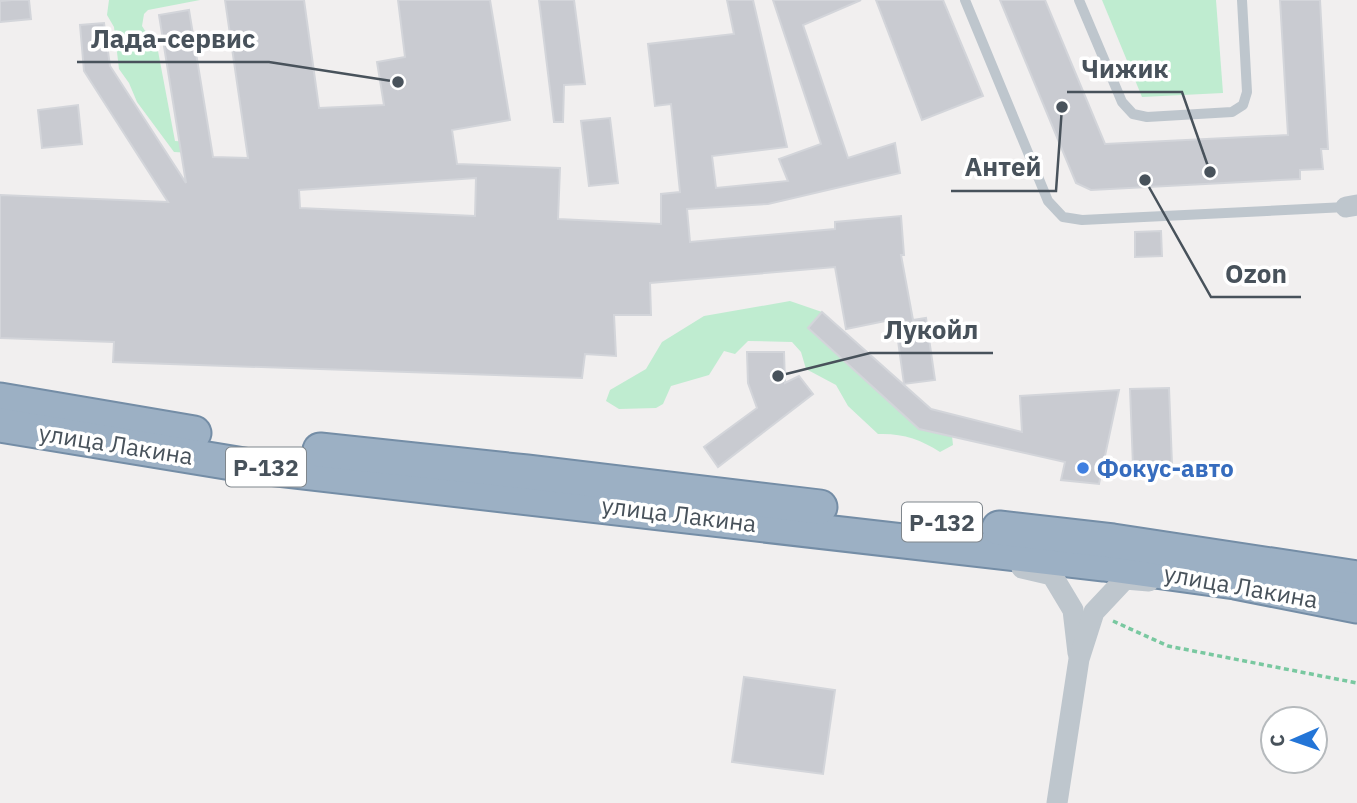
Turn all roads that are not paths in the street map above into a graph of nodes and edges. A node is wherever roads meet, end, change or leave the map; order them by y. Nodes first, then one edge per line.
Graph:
1 (965, 0) edge
2 (1079, 0) edge
3 (1242, 0) edge
4 (1351, 206) edge
5 (0, 400) edge
6 (0, 425) edge
7 (936, 543) junction
8 (1357, 578) edge
9 (1235, 582) junction
10 (1357, 607) edge
11 (1079, 659) junction
12 (1057, 803) edge

1 - 4 lane
2 - 3 lane
5 - 8 highway, улица Лакина / Р-132
6 - 7 highway, улица Лакина / Р-132
7 - 9 highway, улица Лакина / Р-132
7 - 11 street
9 - 10 highway, улица Лакина / Р-132
9 - 11 street
11 - 12 street

